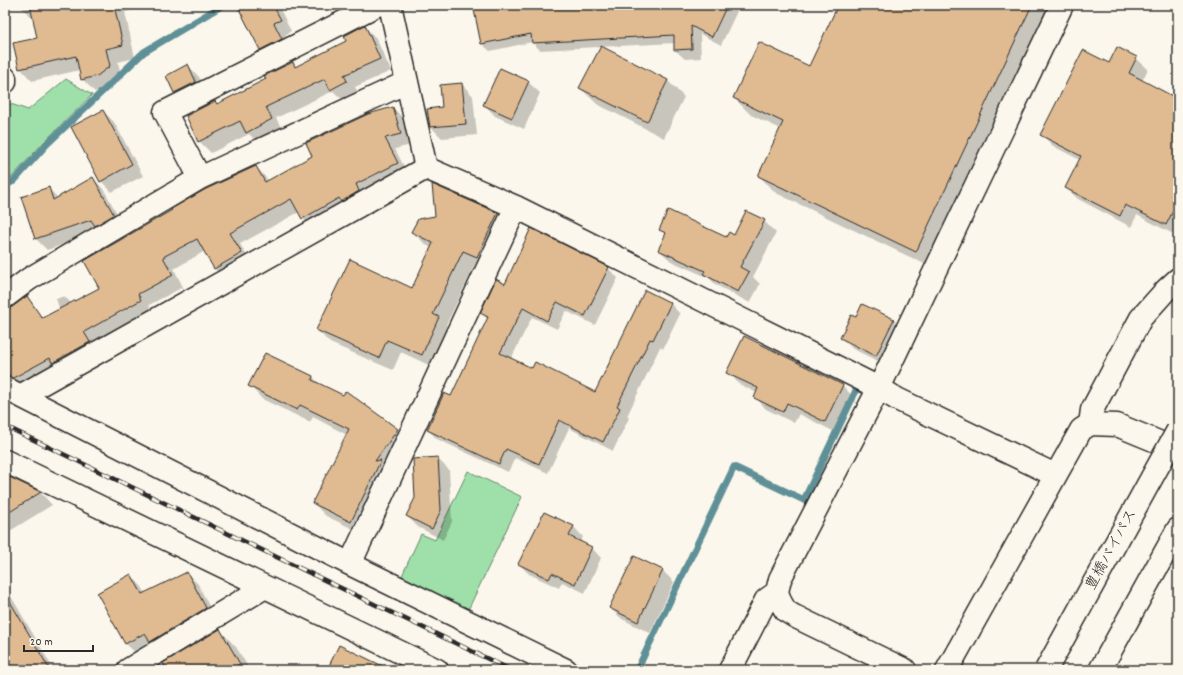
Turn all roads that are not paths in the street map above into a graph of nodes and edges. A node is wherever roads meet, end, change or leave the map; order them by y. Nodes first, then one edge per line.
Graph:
1 (377, 5) edge
2 (390, 5) edge
3 (1062, 5) edge
4 (5, 78) edge
5 (5, 82) edge
6 (407, 82) junction
7 (426, 168) junction
8 (200, 178) junction
9 (516, 207) junction
10 (1178, 279) edge
11 (5, 298) edge
12 (879, 388) junction
13 (12, 392) edge
14 (1090, 424) junction
15 (1178, 430) edge
16 (1178, 450) edge
17 (5, 461) edge
18 (1055, 475) junction
19 (1178, 529) edge
20 (350, 564) junction
21 (265, 587) junction
22 (777, 592) junction
23 (128, 670) edge
24 (437, 670) edge
25 (566, 670) edge
26 (730, 670) edge
27 (905, 670) edge
28 (947, 670) edge
29 (1046, 670) edge
30 (1100, 670) edge

1 - 8 main road
2 - 6 main road
3 - 12 main road
4 - 5 main road
6 - 7 main road
6 - 8 main road
7 - 9 main road
7 - 13 main road
8 - 11 main road
9 - 12 main road
9 - 20 main road
10 - 14 main road
12 - 18 main road
12 - 22 main road
13 - 20 main road
14 - 16 main road
14 - 18 main road
15 - 29 main road, 豊橋バイパス, bridge
17 - 21 main road
18 - 28 main road
19 - 30 main road
20 - 25 main road
21 - 23 main road
21 - 24 main road
22 - 26 main road
22 - 27 main road

